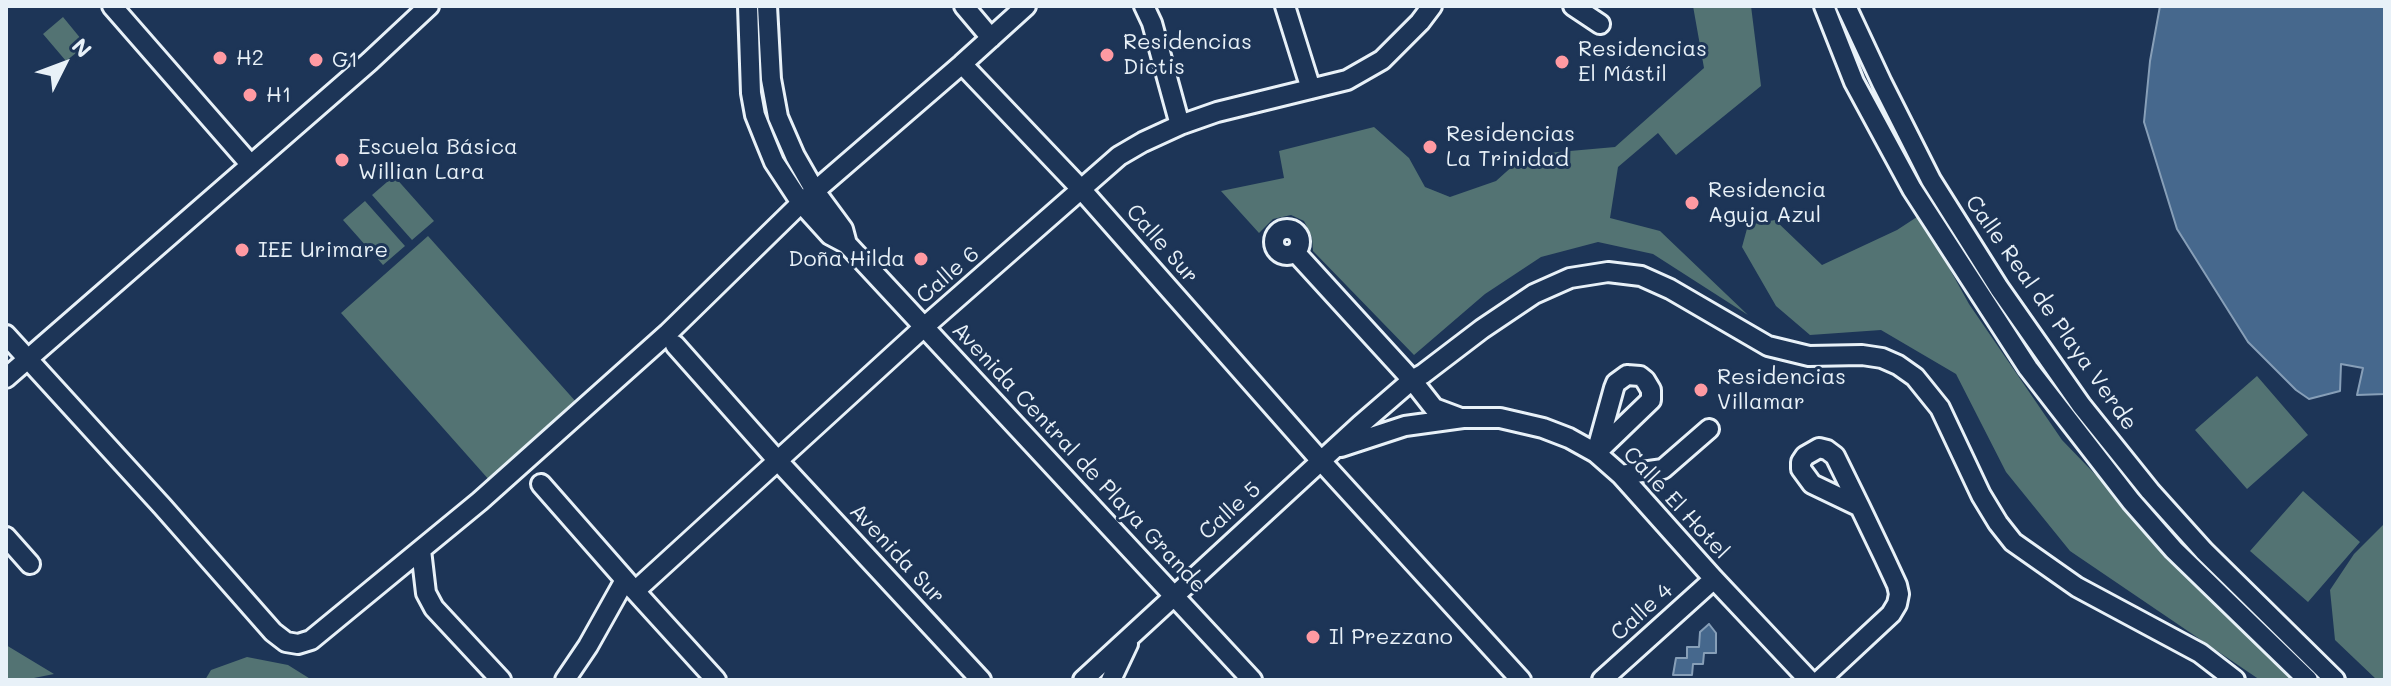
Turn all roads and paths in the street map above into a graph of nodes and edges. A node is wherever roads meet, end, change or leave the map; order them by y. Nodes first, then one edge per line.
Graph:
1 (112, 6) edge
2 (429, 6) edge
3 (748, 6) edge
4 (767, 6) edge
5 (964, 6) edge
6 (1026, 6) edge
7 (1144, 6) edge
8 (1285, 6) edge
9 (1432, 6) edge
10 (1573, 6) edge
11 (1824, 6) edge
12 (1846, 6) edge
13 (1600, 24) dead end
14 (991, 38) junction
15 (962, 64) junction
16 (1311, 89) junction
17 (1180, 125) junction
18 (250, 164) junction
19 (1931, 180) junction
20 (1081, 189) junction
21 (1912, 189) junction
22 (808, 197) junction
23 (1296, 253) dead end
24 (1999, 288) junction
25 (1982, 298) junction
26 (924, 327) junction
27 (6, 335) edge
28 (675, 345) dead end
29 (2046, 356) junction
30 (28, 360) junction
31 (2028, 368) junction
32 (6, 378) edge
33 (1412, 380) junction
34 (1463, 418) junction
35 (2097, 425) junction
36 (1709, 429) dead end
37 (2081, 439) junction
38 (1327, 455) junction
39 (778, 461) junction
40 (1621, 475) junction
41 (541, 484) dead end
42 (2150, 491) junction
43 (2134, 505) junction
44 (1860, 507) dead end
45 (6, 537) edge
46 (421, 550) junction
47 (2204, 551) junction
48 (30, 564) dead end
49 (2190, 565) junction
50 (1714, 579) junction
51 (630, 586) junction
52 (1175, 594) junction
53 (2261, 622) junction
54 (1135, 631) junction
55 (2328, 678) edge
56 (501, 680) edge
57 (565, 680) edge
58 (716, 680) edge
59 (981, 680) edge
60 (1083, 680) edge
61 (1111, 680) edge
62 (1252, 680) edge
63 (1521, 680) edge
64 (1602, 680) edge
65 (1809, 680) edge
66 (1820, 680) edge
67 (2235, 680) edge
68 (2308, 680) edge

1 - 18 street
2 - 18 street
3 - 22 street
4 - 22 street
5 - 14 street
6 - 14 street
7 - 17 street
8 - 16 street
9 - 16 street, Calle 6
10 - 13 street
11 - 21 street, Calle Real de Playa Verde
12 - 19 street, Calle Real de Playa Verde
14 - 15 street
15 - 20 street, Calle Sur
15 - 22 street
16 - 17 street, Calle 6
17 - 20 street, Calle 6
18 - 30 street
19 - 21 street
19 - 24 street, Calle Real de Playa Verde
20 - 26 street, Calle 6
20 - 38 street, Calle Sur
21 - 25 street, Calle Real de Playa Verde
22 - 26 street, Avenida Central de Playa Grande
22 - 46 street
23 - 33 street
24 - 25 street
24 - 29 street, Calle Real de Playa Verde
25 - 31 street, Calle Real de Playa Verde
26 - 39 street, Calle 6
26 - 52 street, Avenida Central de Playa Grande
27 - 30 street
28 - 39 street, Avenida Sur
29 - 31 street
29 - 35 street, Calle Real de Playa Verde
30 - 32 street
30 - 46 street
31 - 37 street, Calle Real de Playa Verde
33 - 34 street
33 - 38 street, Calle 5
33 - 67 street, Calle 5
34 - 38 street, Calle El Hotel
34 - 40 street, Calle El Hotel
35 - 37 street
35 - 42 street, Calle Real de Playa Verde
36 - 40 street
37 - 43 street, Calle Real de Playa Verde
38 - 52 street, Calle 5
38 - 63 street, Calle Sur
39 - 51 street, Calle 6
39 - 59 street, Avenida Sur
40 - 50 street, Calle El Hotel
41 - 51 street
42 - 43 street
42 - 47 street, Calle Real de Playa Verde
43 - 49 street, Calle Real de Playa Verde
44 - 66 street
45 - 48 street
46 - 56 street
47 - 49 street
47 - 53 street, Calle Real de Playa Verde
49 - 53 street, Calle Real de Playa Verde
50 - 64 street, Calle 4
50 - 65 street, Calle El Hotel
51 - 57 street, Calle 6
51 - 58 street
52 - 54 street, Calle 5
52 - 62 street, Avenida Central de Playa Grande
53 - 55 street, Calle Real de Playa Verde
53 - 68 street, Calle Real de Playa Verde
54 - 60 street, Calle 5
54 - 61 street

